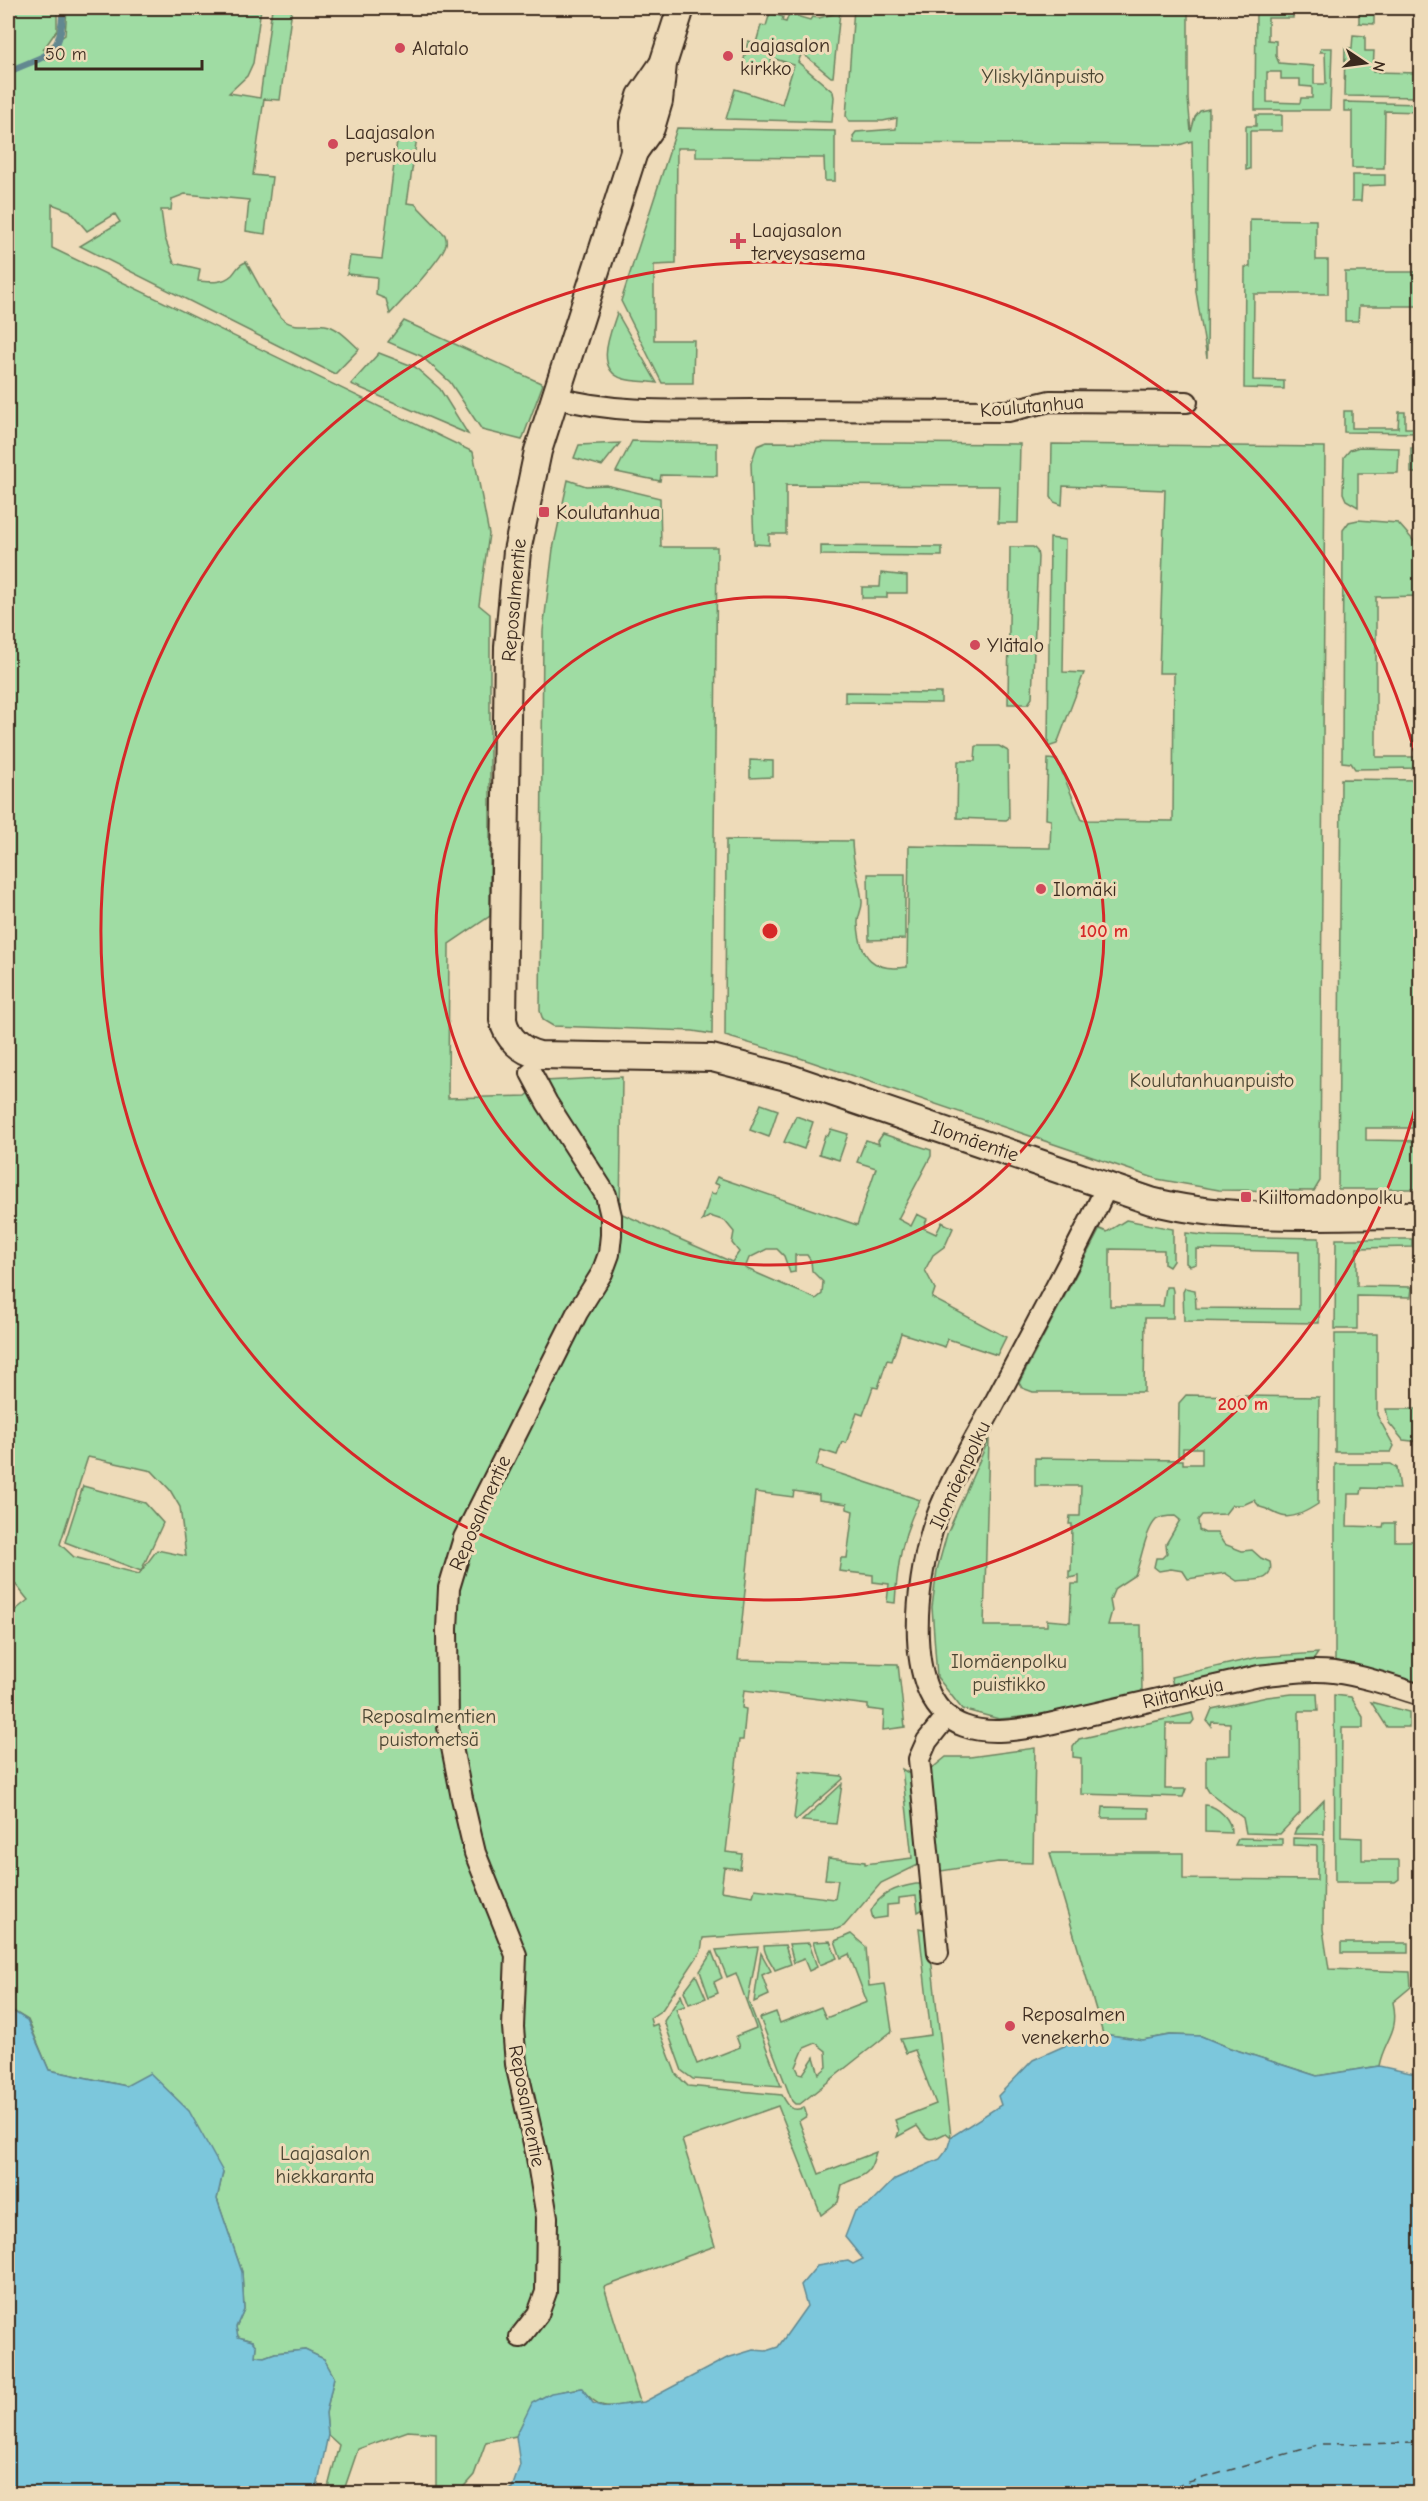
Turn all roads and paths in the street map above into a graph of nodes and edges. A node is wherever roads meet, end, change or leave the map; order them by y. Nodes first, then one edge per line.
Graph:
1 (681, 8) edge
2 (555, 397) junction
3 (1187, 402) dead end
4 (531, 1063) junction
5 (1107, 1186) junction
6 (1420, 1215) edge
7 (1420, 1695) edge
8 (947, 1716) junction
9 (938, 1953) dead end
10 (520, 2337) dead end

1 - 2 street, Reposalmentie
2 - 3 street, Koulutanhua
2 - 4 street, Reposalmentie
4 - 5 street, Ilomäentie
4 - 10 street, Reposalmentie
5 - 6 street, Ilomäentie
5 - 8 street, Ilomäenpolku
7 - 8 street, Riitankuja
8 - 9 street

